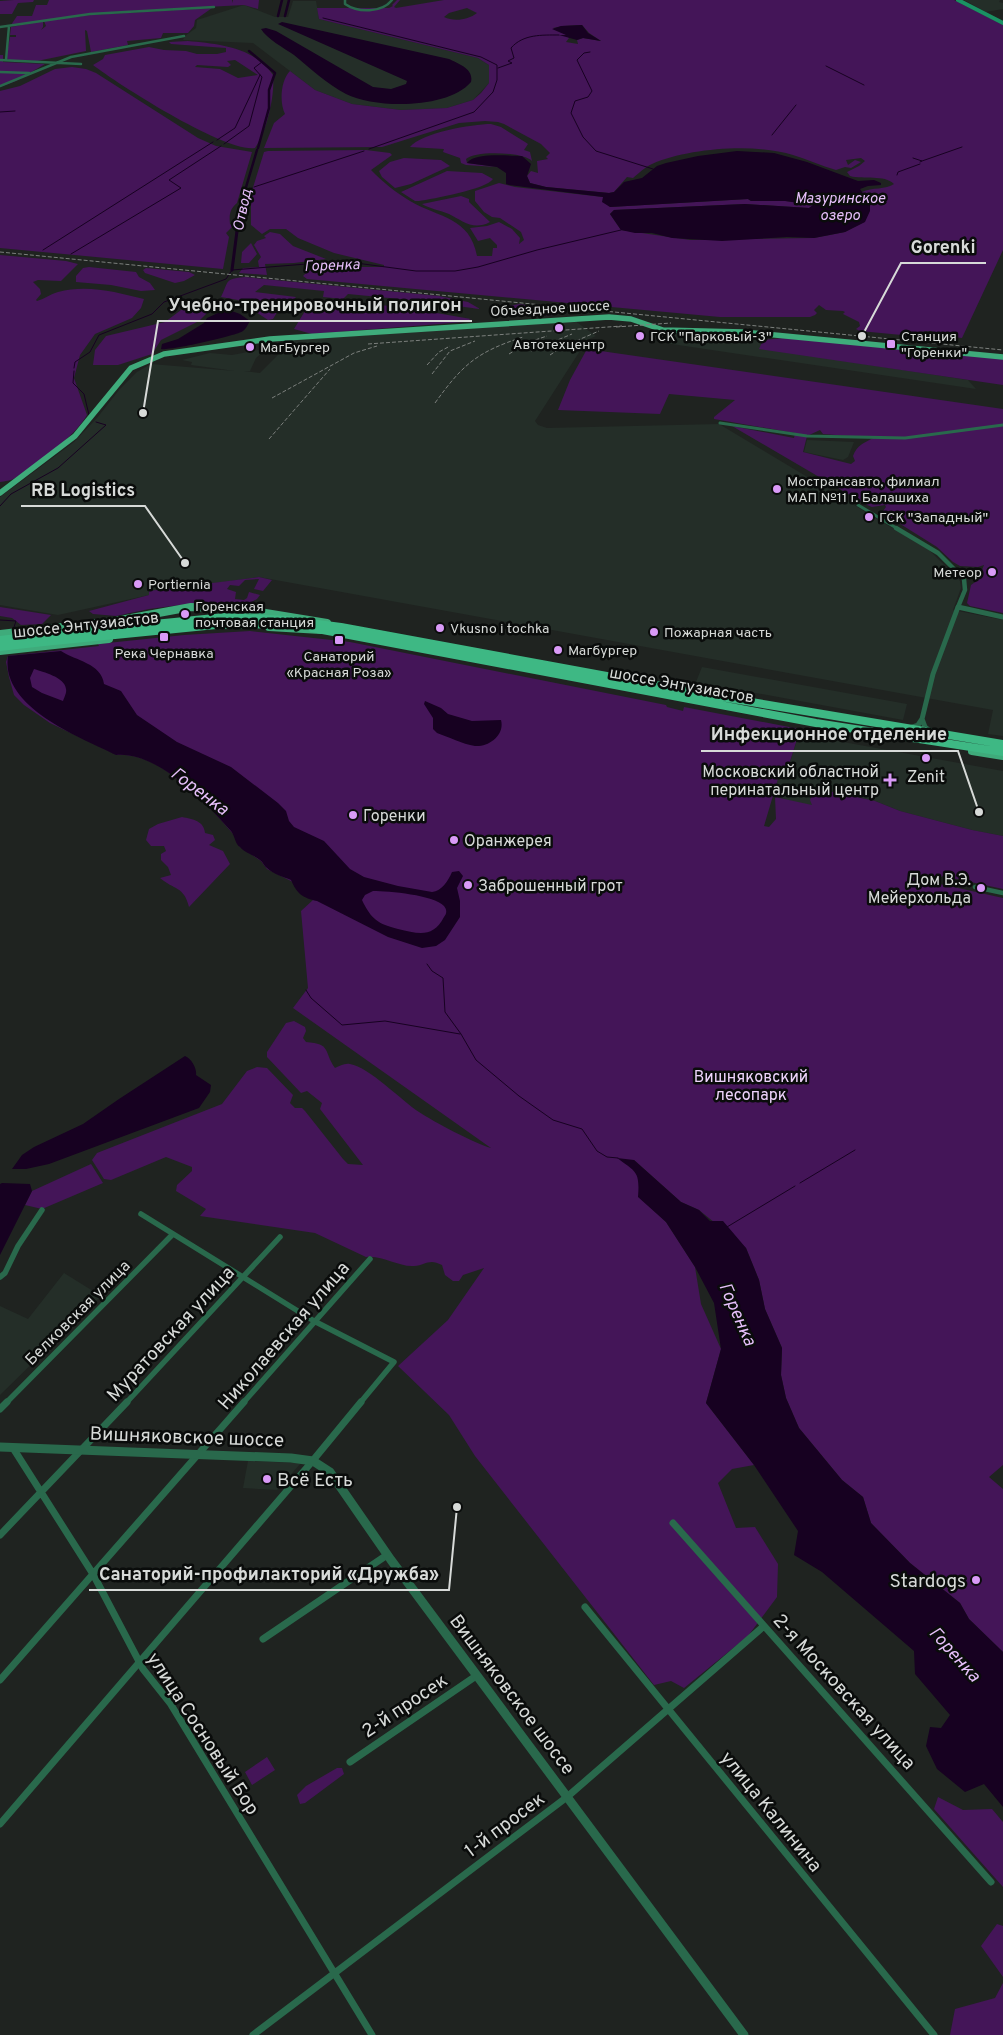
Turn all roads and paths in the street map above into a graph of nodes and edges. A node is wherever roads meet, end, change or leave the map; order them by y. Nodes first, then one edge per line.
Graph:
1 (345, 0) edge
2 (392, 0) edge
3 (958, 0) edge
4 (214, 7) dead end
5 (1003, 23) edge
6 (9, 26) junction
7 (0, 27) edge
8 (184, 36) dead end
9 (0, 60) edge
10 (6, 60) junction
11 (53, 62) junction
12 (82, 64) dead end
13 (0, 72) edge
14 (32, 73) junction
15 (0, 84) edge
16 (1003, 357) edge
17 (720, 422) dead end
18 (1003, 425) edge
19 (0, 492) edge
20 (858, 505) dead end
21 (958, 607) junction
22 (1003, 616) edge
23 (341, 627) junction
24 (323, 630) junction
25 (4, 635) edge
26 (41, 636) junction
27 (37, 647) junction
28 (5, 650) edge
29 (922, 719) junction
30 (906, 728) junction
31 (936, 733) junction
32 (913, 739) junction
33 (1003, 743) edge
34 (1003, 752) edge
35 (1003, 756) edge
36 (975, 886) dead end
37 (1003, 893) edge
38 (42, 1210) dead end
39 (141, 1214) dead end
40 (173, 1234) junction
41 (280, 1237) dead end
42 (370, 1259) dead end
43 (0, 1277) edge
44 (243, 1277) junction
45 (314, 1321) junction
46 (0, 1409) edge
47 (0, 1447) edge
48 (12, 1447) junction
49 (82, 1450) junction
50 (198, 1454) junction
51 (313, 1461) junction
52 (42, 1493) junction
53 (673, 1523) dead end
54 (0, 1535) edge
55 (388, 1555) junction
56 (93, 1574) junction
57 (585, 1607) dead end
58 (764, 1626) junction
59 (263, 1639) dead end
60 (138, 1662) junction
61 (476, 1676) junction
62 (0, 1680) edge
63 (668, 1708) junction
64 (350, 1762) dead end
65 (567, 1797) junction
66 (0, 1824) edge
67 (991, 1882) dead end
68 (334, 1972) junction
69 (253, 2035) edge
70 (372, 2035) edge
71 (744, 2035) edge
72 (934, 2035) edge

1 - 2 street
3 - 5 main road
4 - 6 street
6 - 7 street
6 - 10 street
8 - 11 street
9 - 10 street
10 - 11 street
11 - 12 street
11 - 14 street
13 - 14 street
14 - 15 street
16 - 19 main road, Объездное шоссе
17 - 18 street
20 - 21 street
21 - 22 street
21 - 29 street
23 - 26 highway, шоссе Энтузиастов
23 - 26 main road
23 - 30 highway, шоссе Энтузиастов
24 - 26 highway, шоссе Энтузиастов
24 - 27 main road
24 - 32 highway, шоссе Энтузиастов
25 - 26 highway, шоссе Энтузиастов, bridge
25 - 26 main road
26 - 27 main road
26 - 28 highway, шоссе Энтузиастов, bridge
27 - 28 main road
29 - 30 street
29 - 31 street
30 - 31 highway, шоссе Энтузиастов
31 - 33 highway, шоссе Энтузиастов
32 - 34 highway, шоссе Энтузиастов
32 - 35 main road
36 - 37 street
38 - 43 street
39 - 40 street
40 - 44 street
40 - 46 street, Белковская улица
41 - 44 street, Муратовская улица
42 - 45 street, Николаевская улица
44 - 45 street
44 - 49 street, Муратовская улица
45 - 50 street, Николаевская улица
45 - 51 street
47 - 48 street, Вишняковское шоссе
48 - 49 street, Вишняковское шоссе
48 - 52 street, улица Сосновый Бор
49 - 50 street, Вишняковское шоссе
49 - 52 street, Муратовская улица
50 - 51 street, Вишняковское шоссе
50 - 56 street, Николаевская улица
51 - 55 street, Вишняковское шоссе
51 - 60 street
52 - 54 street, Муратовская улица
52 - 56 street, улица Сосновый Бор
53 - 58 street, 2-я Московская улица
55 - 59 street
55 - 61 street, Вишняковское шоссе
56 - 60 street, улица Сосновый Бор
56 - 62 street, Николаевская улица
57 - 63 street, улица Калинина
58 - 63 street, 1-й просек
58 - 67 street, 2-я Московская улица
60 - 66 street
60 - 68 street, улица Сосновый Бор
61 - 64 street, 2-й просек
61 - 65 street, Вишняковское шоссе
63 - 65 street, 1-й просек
63 - 72 street, улица Калинина
65 - 68 street, 1-й просек
65 - 71 street, Вишняковское шоссе
68 - 69 street, 1-й просек
68 - 70 street, улица Сосновый Бор

